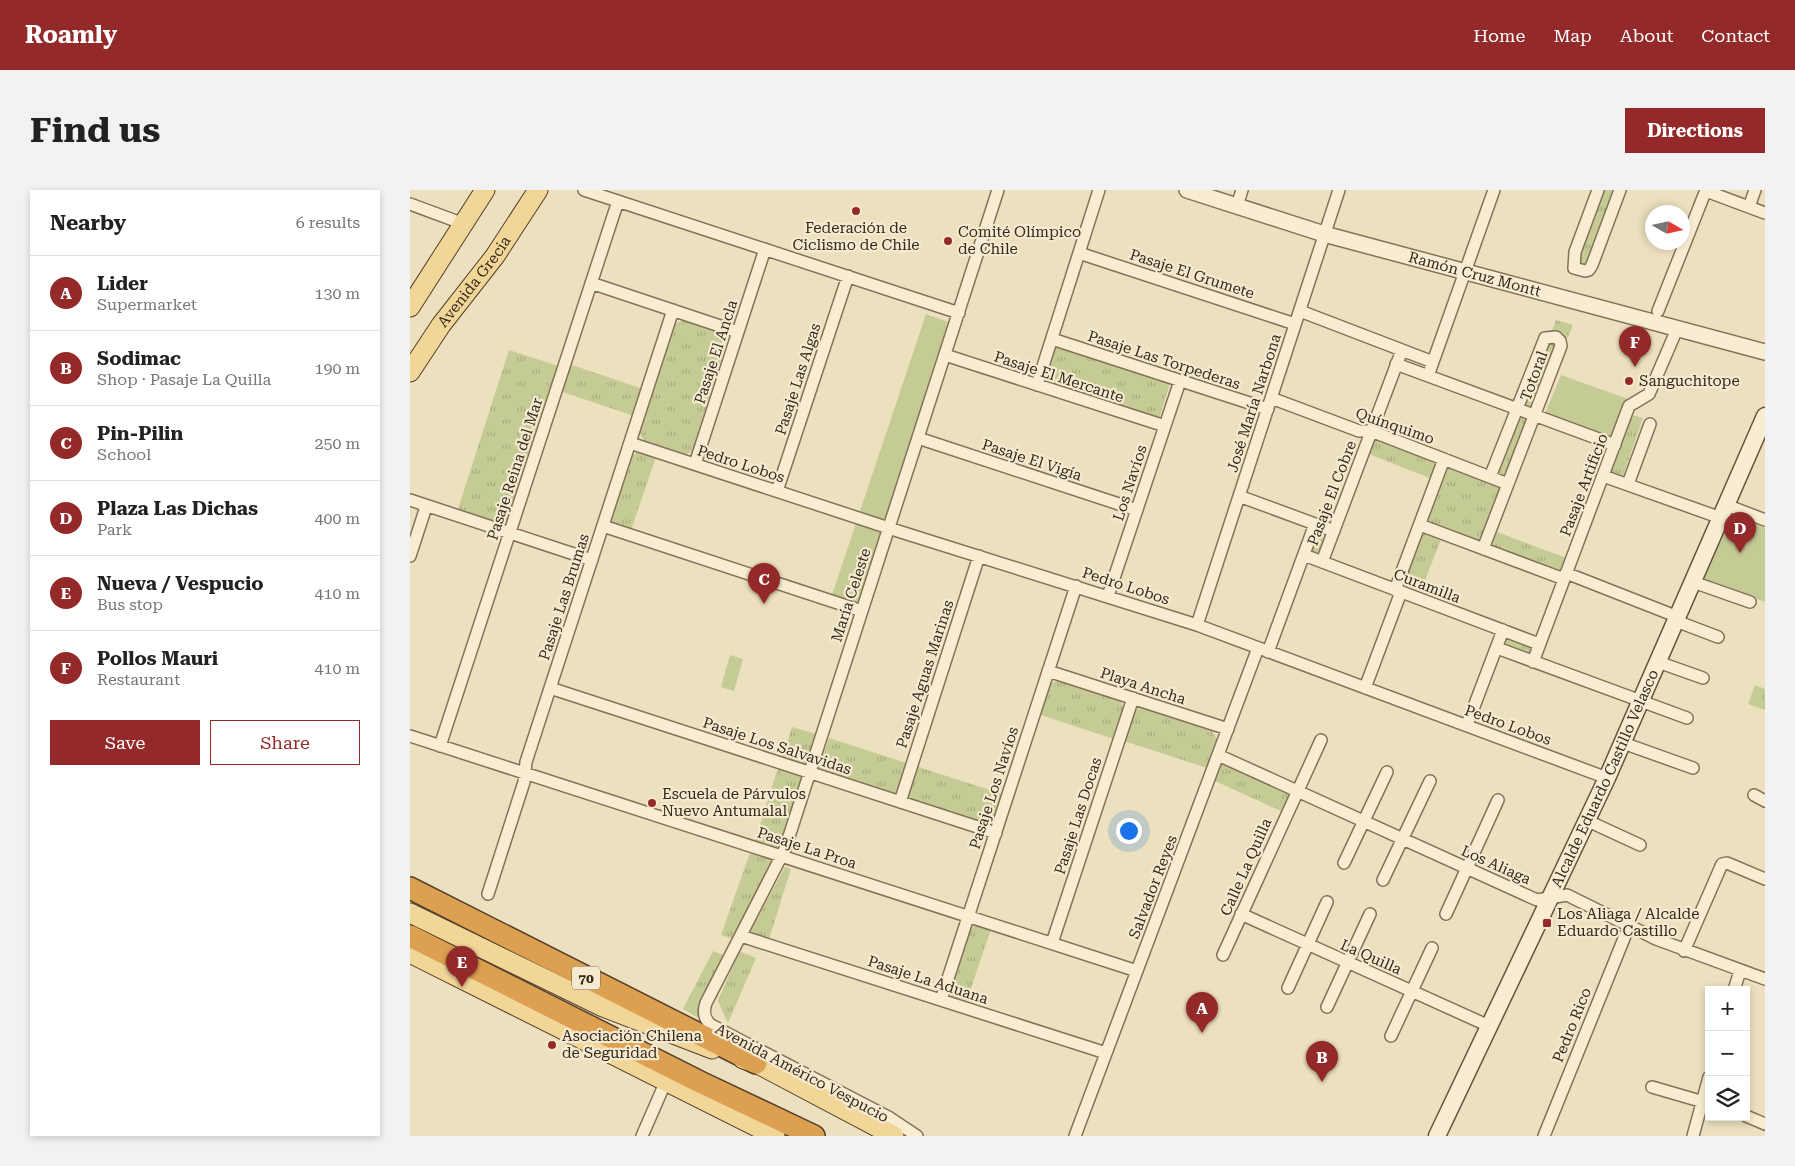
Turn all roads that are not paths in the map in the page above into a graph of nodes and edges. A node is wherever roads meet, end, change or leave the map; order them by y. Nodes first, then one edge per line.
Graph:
1 (485, 190) edge
2 (538, 190) edge
3 (584, 190) edge
4 (998, 190) edge
5 (1099, 190) edge
6 (1187, 190) edge
7 (1242, 190) edge
8 (1339, 190) edge
9 (1494, 190) edge
10 (1598, 190) edge
11 (1620, 190) edge
12 (1706, 190) edge
13 (1755, 190) edge
14 (618, 201) junction
15 (410, 204) edge
16 (1237, 206) junction
17 (1749, 207) junction
18 (1765, 213) edge
19 (464, 224) junction
20 (1324, 234) junction
21 (765, 249) junction
22 (1079, 253) junction
23 (1466, 272) junction
24 (848, 276) junction
25 (591, 283) junction
26 (410, 307) edge
27 (673, 310) junction
28 (1300, 311) junction
29 (1658, 311) dead end
30 (959, 313) junction
31 (1295, 324) junction
32 (1676, 329) junction
33 (738, 332) junction
34 (1052, 339) junction
35 (1402, 350) junction
36 (1765, 352) edge
37 (945, 355) junction
38 (1433, 362) junction
39 (1396, 364) junction
40 (410, 372) edge
41 (1428, 376) junction
42 (1180, 380) junction
43 (1037, 385) junction
44 (1269, 403) junction
45 (1517, 409) junction
46 (1535, 416) junction
47 (1765, 416) edge
48 (1650, 424) dead end
49 (1165, 426) junction
50 (1371, 432) junction
51 (918, 438) junction
52 (630, 443) junction
53 (1615, 445) junction
54 (1444, 460) junction
55 (695, 464) junction
56 (1603, 476) junction
57 (1490, 477) junction
58 (1508, 484) junction
59 (1628, 484) junction
60 (777, 492) junction
61 (1240, 496) junction
62 (410, 500) edge
63 (426, 507) junction
64 (1137, 510) junction
65 (1724, 512) junction
66 (1765, 520) edge
67 (1316, 524) junction
68 (1420, 525) junction
69 (603, 526) junction
70 (889, 528) junction
71 (1334, 531) junction
72 (509, 534) junction
73 (1483, 549) junction
74 (1304, 555) junction
75 (410, 556) edge
76 (979, 556) junction
77 (592, 560) junction
78 (1322, 562) junction
79 (1565, 576) junction
80 (1693, 582) junction
81 (1076, 586) junction
82 (1398, 591) junction
83 (1108, 596) junction
84 (1750, 602) dead end
85 (862, 612) junction
86 (1677, 619) junction
87 (1197, 625) junction
88 (1503, 630) junction
89 (1718, 637) dead end
90 (1539, 644) junction
91 (1496, 648) junction
92 (1263, 650) junction
93 (1532, 662) junction
94 (1658, 662) junction
95 (1048, 671) junction
96 (1703, 678) dead end
97 (550, 688) junction
98 (1365, 688) junction
99 (1132, 698) junction
100 (1641, 702) junction
101 (1686, 718) dead end
102 (1466, 725) junction
103 (1228, 729) junction
104 (410, 736) edge
105 (1321, 740) dead end
106 (1623, 743) junction
107 (440, 746) junction
108 (1218, 755) junction
109 (1693, 768) dead end
110 (1387, 772) dead end
111 (525, 773) junction
112 (810, 773) junction
113 (1607, 778) junction
114 (1430, 781) dead end
115 (1297, 791) junction
116 (1754, 796) dead end
117 (1498, 800) dead end
118 (1765, 801) edge
119 (900, 802) junction
120 (1364, 821) junction
121 (1588, 821) junction
122 (996, 833) junction
123 (1402, 839) junction
124 (1640, 845) dead end
125 (782, 856) junction
126 (1344, 863) dead end
127 (1467, 868) junction
128 (1765, 879) edge
129 (1383, 880) dead end
130 (414, 890) edge
131 (488, 894) dead end
132 (1550, 897) junction
133 (1327, 902) dead end
134 (410, 913) edge
135 (1242, 914) junction
136 (1370, 914) dead end
137 (1446, 914) dead end
138 (969, 917) junction
139 (1629, 926) junction
140 (410, 936) edge
141 (741, 936) junction
142 (1052, 943) junction
143 (1308, 944) junction
144 (1432, 948) dead end
145 (1684, 951) junction
146 (410, 953) edge
147 (1223, 955) dead end
148 (1348, 962) junction
149 (1137, 971) junction
150 (1740, 971) junction
151 (1765, 980) edge
152 (1735, 986) edge
153 (1288, 988) dead end
154 (1412, 991) junction
155 (708, 999) joint
156 (941, 1000) junction
157 (1327, 1007) dead end
158 (1489, 1026) junction
159 (1391, 1036) dead end
160 (1106, 1053) junction
161 (756, 1064) junction
162 (666, 1081) junction
163 (1652, 1088) dead end
164 (1705, 1103) edge
165 (1750, 1118) edge
166 (1765, 1124) edge
167 (790, 1133) edge
168 (642, 1136) edge
169 (814, 1136) edge
170 (894, 1136) edge
171 (917, 1136) edge
172 (1075, 1136) edge
173 (1437, 1136) edge
174 (1544, 1136) edge
175 (1693, 1136) edge

1 - 19 main road
2 - 40 main road, Avenida Grecia
3 - 14 street
4 - 30 street, María Celeste
5 - 22 street
6 - 16 street, Ramón Cruz Montt
7 - 16 street
8 - 20 street, José María Narbona
9 - 23 street
10 - 11 street
12 - 17 street
12 - 29 street
13 - 17 street
14 - 21 street
14 - 25 street, Pasaje Reina del Mar
15 - 19 street
16 - 20 street, Ramón Cruz Montt
17 - 18 street
19 - 26 main road
20 - 23 street, Ramón Cruz Montt
20 - 28 street, José María Narbona
21 - 24 street
21 - 33 street, Pasaje El Ancla
22 - 31 street, Pasaje El Grumete
22 - 34 street
23 - 32 street, Ramón Cruz Montt
23 - 38 street
24 - 30 street
24 - 60 street, Pasaje Las Algas
25 - 27 street
25 - 72 street, Pasaje Reina del Mar
27 - 33 street
27 - 52 street, Pasaje Las Brumas
28 - 31 street, José María Narbona
28 - 35 street
30 - 37 street, María Celeste
31 - 44 street, José María Narbona
32 - 36 street, Ramón Cruz Montt
32 - 53 street, Pasaje Artificio
33 - 55 street, Pasaje El Ancla
34 - 42 street, Pasaje Las Torpederas
34 - 43 street
35 - 38 street
35 - 39 street, Pasaje El Cobre
37 - 43 street, Pasaje El Mercante
37 - 51 street, María Celeste
38 - 41 street
39 - 41 street
39 - 50 street, Pasaje El Cobre
41 - 45 street
42 - 44 street, Pasaje Las Torpederas
42 - 49 street, Los Navíos
43 - 49 street, Pasaje El Mercante
44 - 50 street, Quínquimo
44 - 61 street, José María Narbona
45 - 46 street
45 - 46 street, Totoral
45 - 57 street, Totoral
46 - 53 street
46 - 58 street, Totoral
47 - 65 main road, Alcalde Eduardo Castillo Velasco
48 - 59 street
49 - 64 street, Los Navíos
50 - 54 street, Quínquimo
50 - 71 street, Pasaje El Cobre
51 - 64 street, Pasaje El Vigía
51 - 70 street, María Celeste
52 - 55 street, Pedro Lobos
52 - 69 street, Pasaje Las Brumas
53 - 56 street, Pasaje Artificio
54 - 57 street, Quínquimo
54 - 68 street
55 - 60 street, Pedro Lobos
56 - 59 street
56 - 79 street, Pasaje Artificio
57 - 58 street, Quínquimo
58 - 73 street, Totoral
59 - 65 street
60 - 70 street, Pedro Lobos
61 - 67 street
61 - 87 street, José María Narbona
62 - 63 street
63 - 72 street
63 - 75 street
64 - 83 street, Los Navíos
65 - 66 street
65 - 80 main road, Alcalde Eduardo Castillo Velasco
67 - 71 street
67 - 74 street, Pasaje El Cobre
68 - 73 street
68 - 82 street
69 - 77 street, Pasaje Las Brumas
69 - 85 street
70 - 76 street, Pedro Lobos
70 - 85 street, María Celeste
71 - 78 street, Pasaje El Cobre
72 - 77 street
72 - 107 street, Pasaje Reina del Mar
73 - 79 street
74 - 78 street, Curamilla
74 - 92 street, Pasaje El Cobre
76 - 81 street, Pedro Lobos
76 - 119 street, Pasaje Aguas Marinas
77 - 97 street, Pasaje Las Brumas
78 - 82 street, Curamilla
79 - 86 street
79 - 90 street, Pasaje Artificio
80 - 84 street
80 - 86 main road, Alcalde Eduardo Castillo Velasco
81 - 83 street, Pedro Lobos
81 - 95 street, Pasaje Los Navíos
82 - 88 street, Curamilla
82 - 98 street
83 - 87 street, Pedro Lobos
85 - 112 street, María Celeste
86 - 89 street
86 - 94 main road, Alcalde Eduardo Castillo Velasco
87 - 92 street, Pedro Lobos
88 - 90 street, Curamilla
88 - 91 street
90 - 93 street, Pasaje Artificio
91 - 93 street
91 - 102 street
92 - 98 street, Pedro Lobos
92 - 103 street, Salvador Reyes
93 - 100 street
94 - 96 street
94 - 100 main road, Alcalde Eduardo Castillo Velasco
95 - 99 street, Playa Ancha
95 - 122 street, Pasaje Los Navíos
97 - 111 street, Pasaje Las Brumas
97 - 112 street, Pasaje Los Salvavidas
98 - 102 street, Pedro Lobos
99 - 103 street, Playa Ancha
99 - 142 street, Pasaje Las Docas
100 - 101 street
100 - 106 main road, Alcalde Eduardo Castillo Velasco
102 - 113 street, Pedro Lobos
103 - 108 street, Salvador Reyes
104 - 107 street, Pasaje La Proa
105 - 115 street, Calle La Quilla
106 - 109 street
106 - 113 main road, Alcalde Eduardo Castillo Velasco
107 - 111 street, Pasaje La Proa
108 - 115 street, Los Aliaga
108 - 149 street, Salvador Reyes
110 - 120 street
111 - 125 street, Pasaje La Proa
111 - 131 street, Pasaje Las Brumas
112 - 119 street, Pasaje Los Salvavidas
112 - 125 street, María Celeste
113 - 121 main road, Alcalde Eduardo Castillo Velasco
114 - 123 street
115 - 120 street, Los Aliaga
115 - 135 street, Calle La Quilla
116 - 118 street
117 - 127 street
119 - 122 street, Pasaje Los Salvavidas
120 - 123 street, Los Aliaga
120 - 126 street
121 - 124 street
121 - 132 main road, Alcalde Eduardo Castillo Velasco
122 - 138 street, Pasaje Los Navíos
123 - 127 street, Los Aliaga
123 - 129 street
125 - 138 street, Pasaje La Proa
125 - 141 street, María Celeste
127 - 132 street, Los Aliaga
127 - 137 street
128 - 145 street
130 - 161 highway, 70
132 - 139 street, Los Aliaga
132 - 158 main road, Alcalde Eduardo Castillo Velasco
133 - 143 street
134 - 161 main road, Avenida Américo Vespucio
135 - 143 street, La Quilla
135 - 147 street, Calle La Quilla
136 - 148 street
138 - 142 street, Pasaje La Proa
138 - 156 street, Pasaje Los Navíos
139 - 145 street, Los Aliaga
139 - 174 street, Pedro Rico
140 - 167 highway
141 - 155 street, María Celeste
141 - 156 street, Pasaje La Aduana
142 - 149 street, Pasaje La Proa
143 - 148 street, La Quilla
143 - 153 street
144 - 154 street
145 - 150 street, Los Aliaga
146 - 162 main road
148 - 154 street, La Quilla
148 - 157 street
149 - 160 street, Salvador Reyes
150 - 151 street, Los Aliaga
150 - 152 street
154 - 158 street, La Quilla
154 - 159 street
155 - 171 street, Avenida Américo Vespucio
156 - 160 street, Pasaje La Aduana
158 - 173 main road, Alcalde Eduardo Castillo Velasco
160 - 172 street, Salvador Reyes
161 - 170 main road, Avenida Américo Vespucio / 70
162 - 167 main road
162 - 168 street
163 - 164 street
164 - 175 street
165 - 166 street
167 - 169 highway

